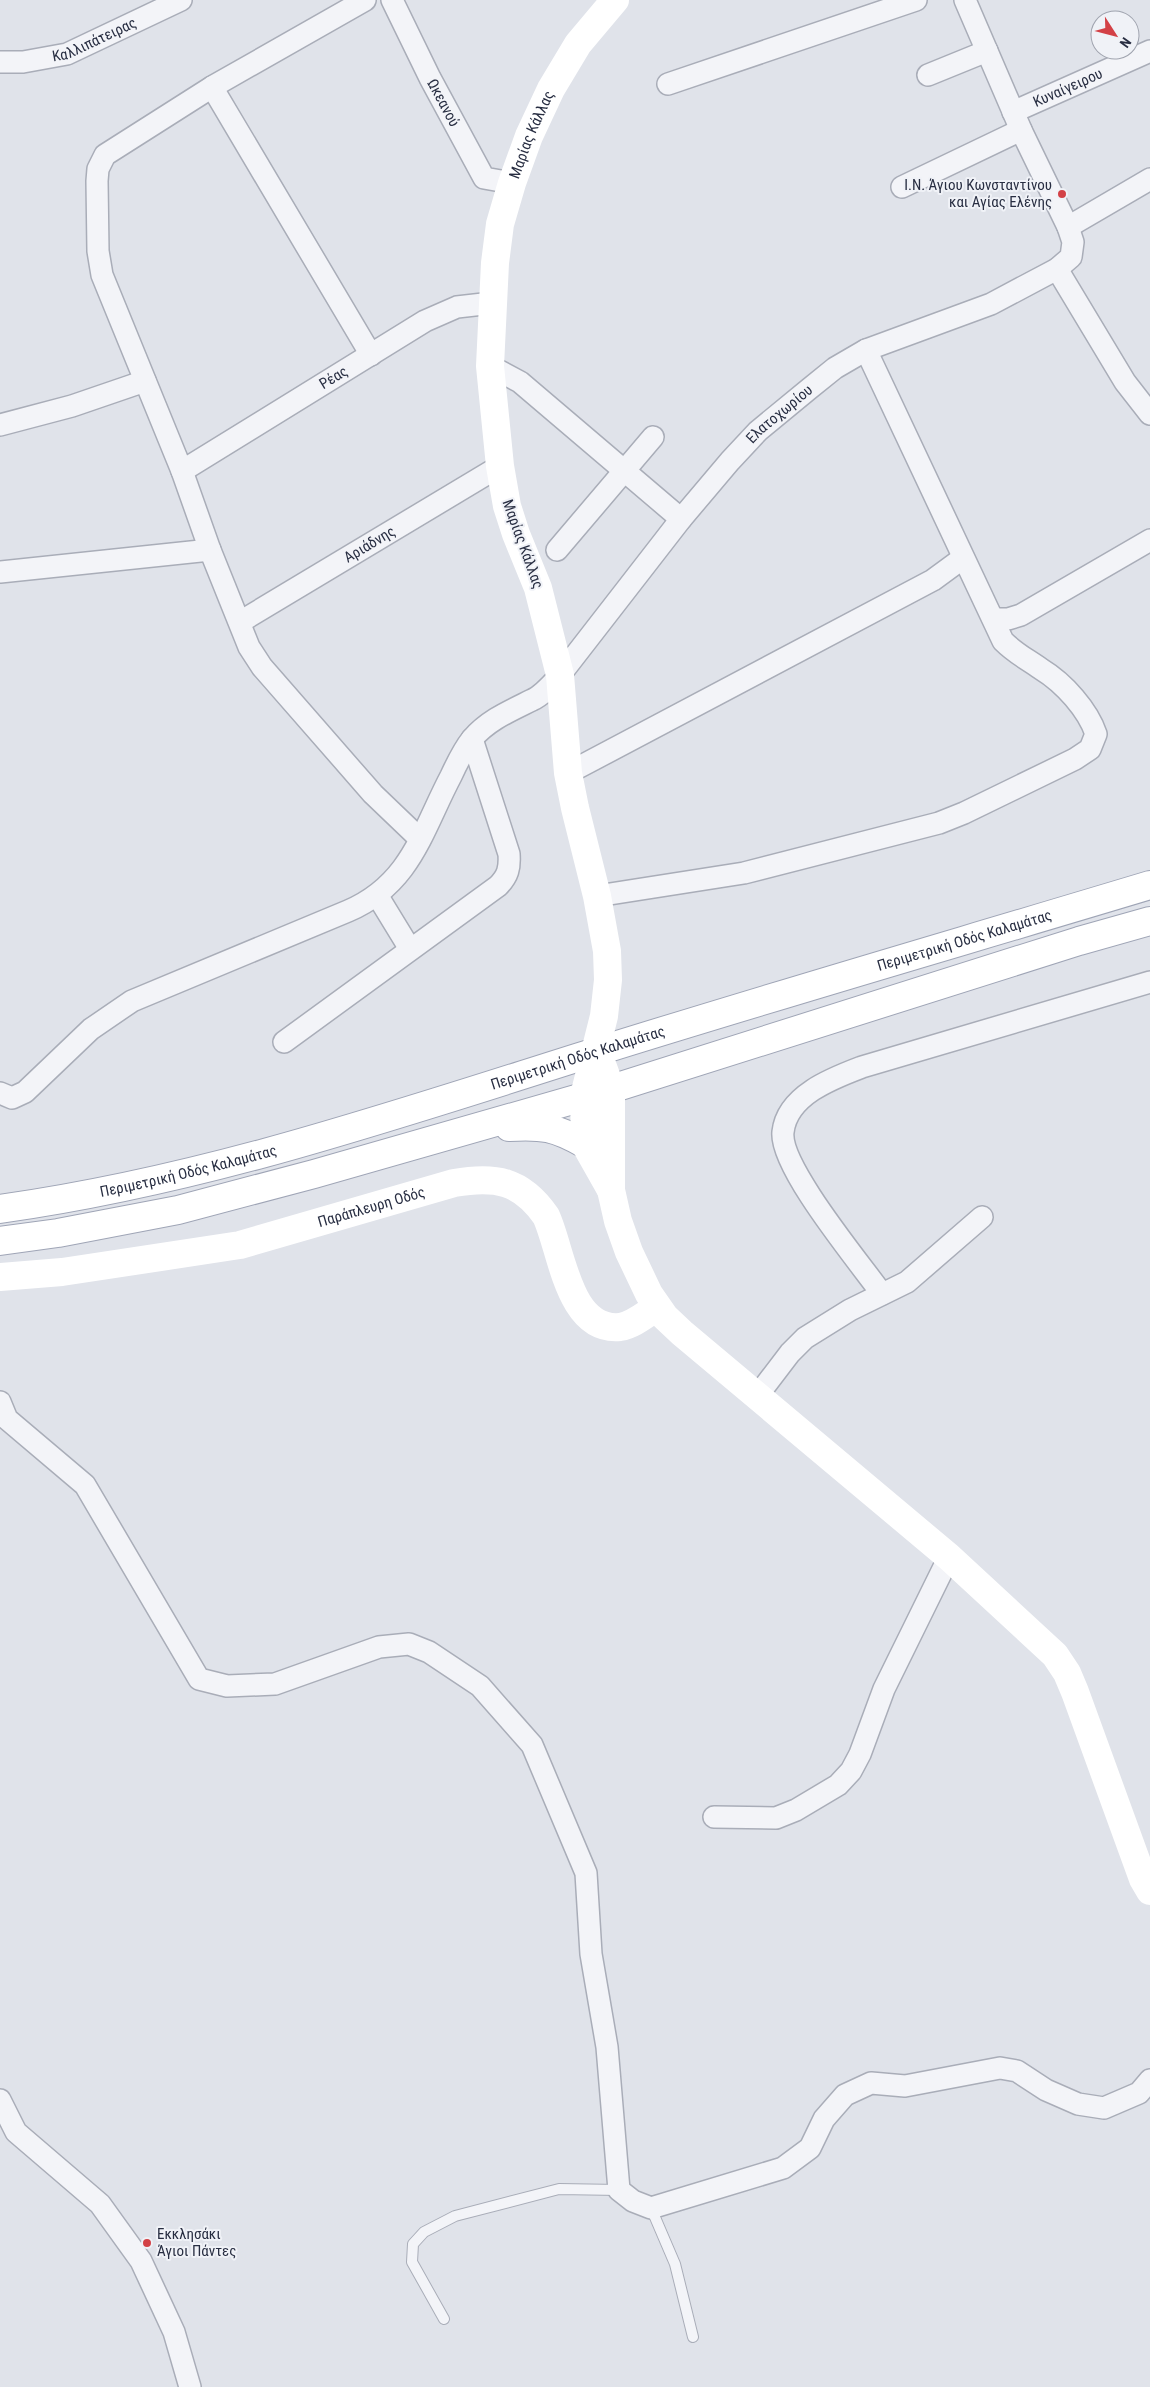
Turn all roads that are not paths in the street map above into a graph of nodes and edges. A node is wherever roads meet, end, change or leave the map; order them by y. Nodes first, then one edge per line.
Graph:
1 (182, 0) edge
2 (365, 0) edge
3 (392, 0) edge
4 (615, 0) edge
5 (916, 0) edge
6 (967, 0) edge
7 (987, 52) junction
8 (1149, 53) edge
9 (0, 62) edge
10 (928, 76) dead end
11 (668, 84) dead end
12 (212, 87) junction
13 (1017, 121) junction
14 (1150, 179) edge
15 (512, 183) junction
16 (902, 187) dead end
17 (1068, 227) junction
18 (1057, 269) junction
19 (492, 303) junction
20 (866, 350) junction
21 (371, 355) junction
22 (490, 366) junction
23 (145, 381) junction
24 (1150, 414) edge
25 (0, 425) edge
26 (653, 437) dead end
27 (500, 466) junction
28 (182, 471) junction
29 (624, 471) junction
30 (681, 519) junction
31 (1150, 540) edge
32 (210, 550) junction
33 (557, 550) dead end
34 (963, 558) junction
35 (0, 572) edge
36 (994, 619) junction
37 (240, 622) junction
38 (560, 675) junction
39 (472, 739) junction
40 (568, 772) junction
41 (420, 839) junction
42 (1150, 885) edge
43 (377, 895) junction
44 (597, 896) junction
45 (1150, 921) edge
46 (410, 949) junction
47 (1150, 982) edge
48 (284, 1042) dead end
49 (596, 1052) junction
50 (612, 1089) junction
51 (0, 1093) edge
52 (584, 1096) junction
53 (448, 1135) junction
54 (585, 1144) junction
55 (610, 1190) junction
56 (0, 1209) edge
57 (982, 1217) dead end
58 (0, 1241) edge
59 (0, 1277) edge
60 (882, 1294) junction
61 (658, 1307) junction
62 (758, 1395) junction
63 (0, 1402) edge
64 (949, 1557) junction
65 (714, 1817) dead end
66 (1150, 1891) edge
67 (1150, 2080) edge
68 (0, 2100) edge
69 (620, 2190) junction
70 (651, 2208) junction
71 (444, 2319) dead end
72 (693, 2337) dead end
73 (190, 2387) edge

1 - 9 street, Καλλιπάτειρας
2 - 12 street
3 - 15 street, Ωκεανού
4 - 15 street, Μαρίας Κάλλας
5 - 11 street
6 - 7 street
7 - 10 street
7 - 13 street
8 - 13 street, Κυναίγειρου
12 - 21 street
12 - 23 street
13 - 16 street, Κυναίγειρου
13 - 17 street
14 - 17 street
15 - 19 street, Μαρίας Κάλλας
17 - 18 street, Ελατοχωρίου
18 - 20 street, Ελατοχωρίου
18 - 24 street
19 - 21 street, Ρέας
19 - 22 street, Μαρίας Κάλλας
20 - 30 street, Ελατοχωρίου
20 - 34 street
21 - 28 street, Ρέας
22 - 27 street, Μαρίας Κάλλας
22 - 29 street
23 - 25 street
23 - 28 street
26 - 29 street
27 - 37 street, Αριάδνης
27 - 38 street, Μαρίας Κάλλας
28 - 32 street
29 - 30 street
29 - 33 street
30 - 38 street, Ελατοχωρίου
31 - 36 street
32 - 35 street
32 - 37 street
34 - 36 street
34 - 40 street
36 - 44 street
37 - 41 street
38 - 39 street, Ελατοχωρίου
38 - 40 street, Μαρίας Κάλλας
39 - 41 street
39 - 46 street
40 - 44 street, Μαρίας Κάλλας
41 - 43 street
42 - 49 street, Περιμετρική Οδός Καλαμάτας
43 - 46 street
43 - 51 street
44 - 49 street, Μαρίας Κάλλας
45 - 50 street
46 - 48 street
47 - 60 street
49 - 50 street
49 - 52 street, Μαρίας Κάλλας
49 - 56 street, Περιμετρική Οδός Καλαμάτας
50 - 52 street
50 - 55 street
52 - 53 street
52 - 54 street, Μαρίας Κάλλας
53 - 54 street
53 - 58 street
54 - 55 street
55 - 61 street
57 - 60 street
59 - 61 street, Παράπλευρη Οδός
60 - 62 street
61 - 62 street
62 - 64 street
63 - 69 street
64 - 65 street
64 - 66 street
67 - 70 street
68 - 73 street
69 - 70 street
69 - 71 lane
70 - 72 lane

